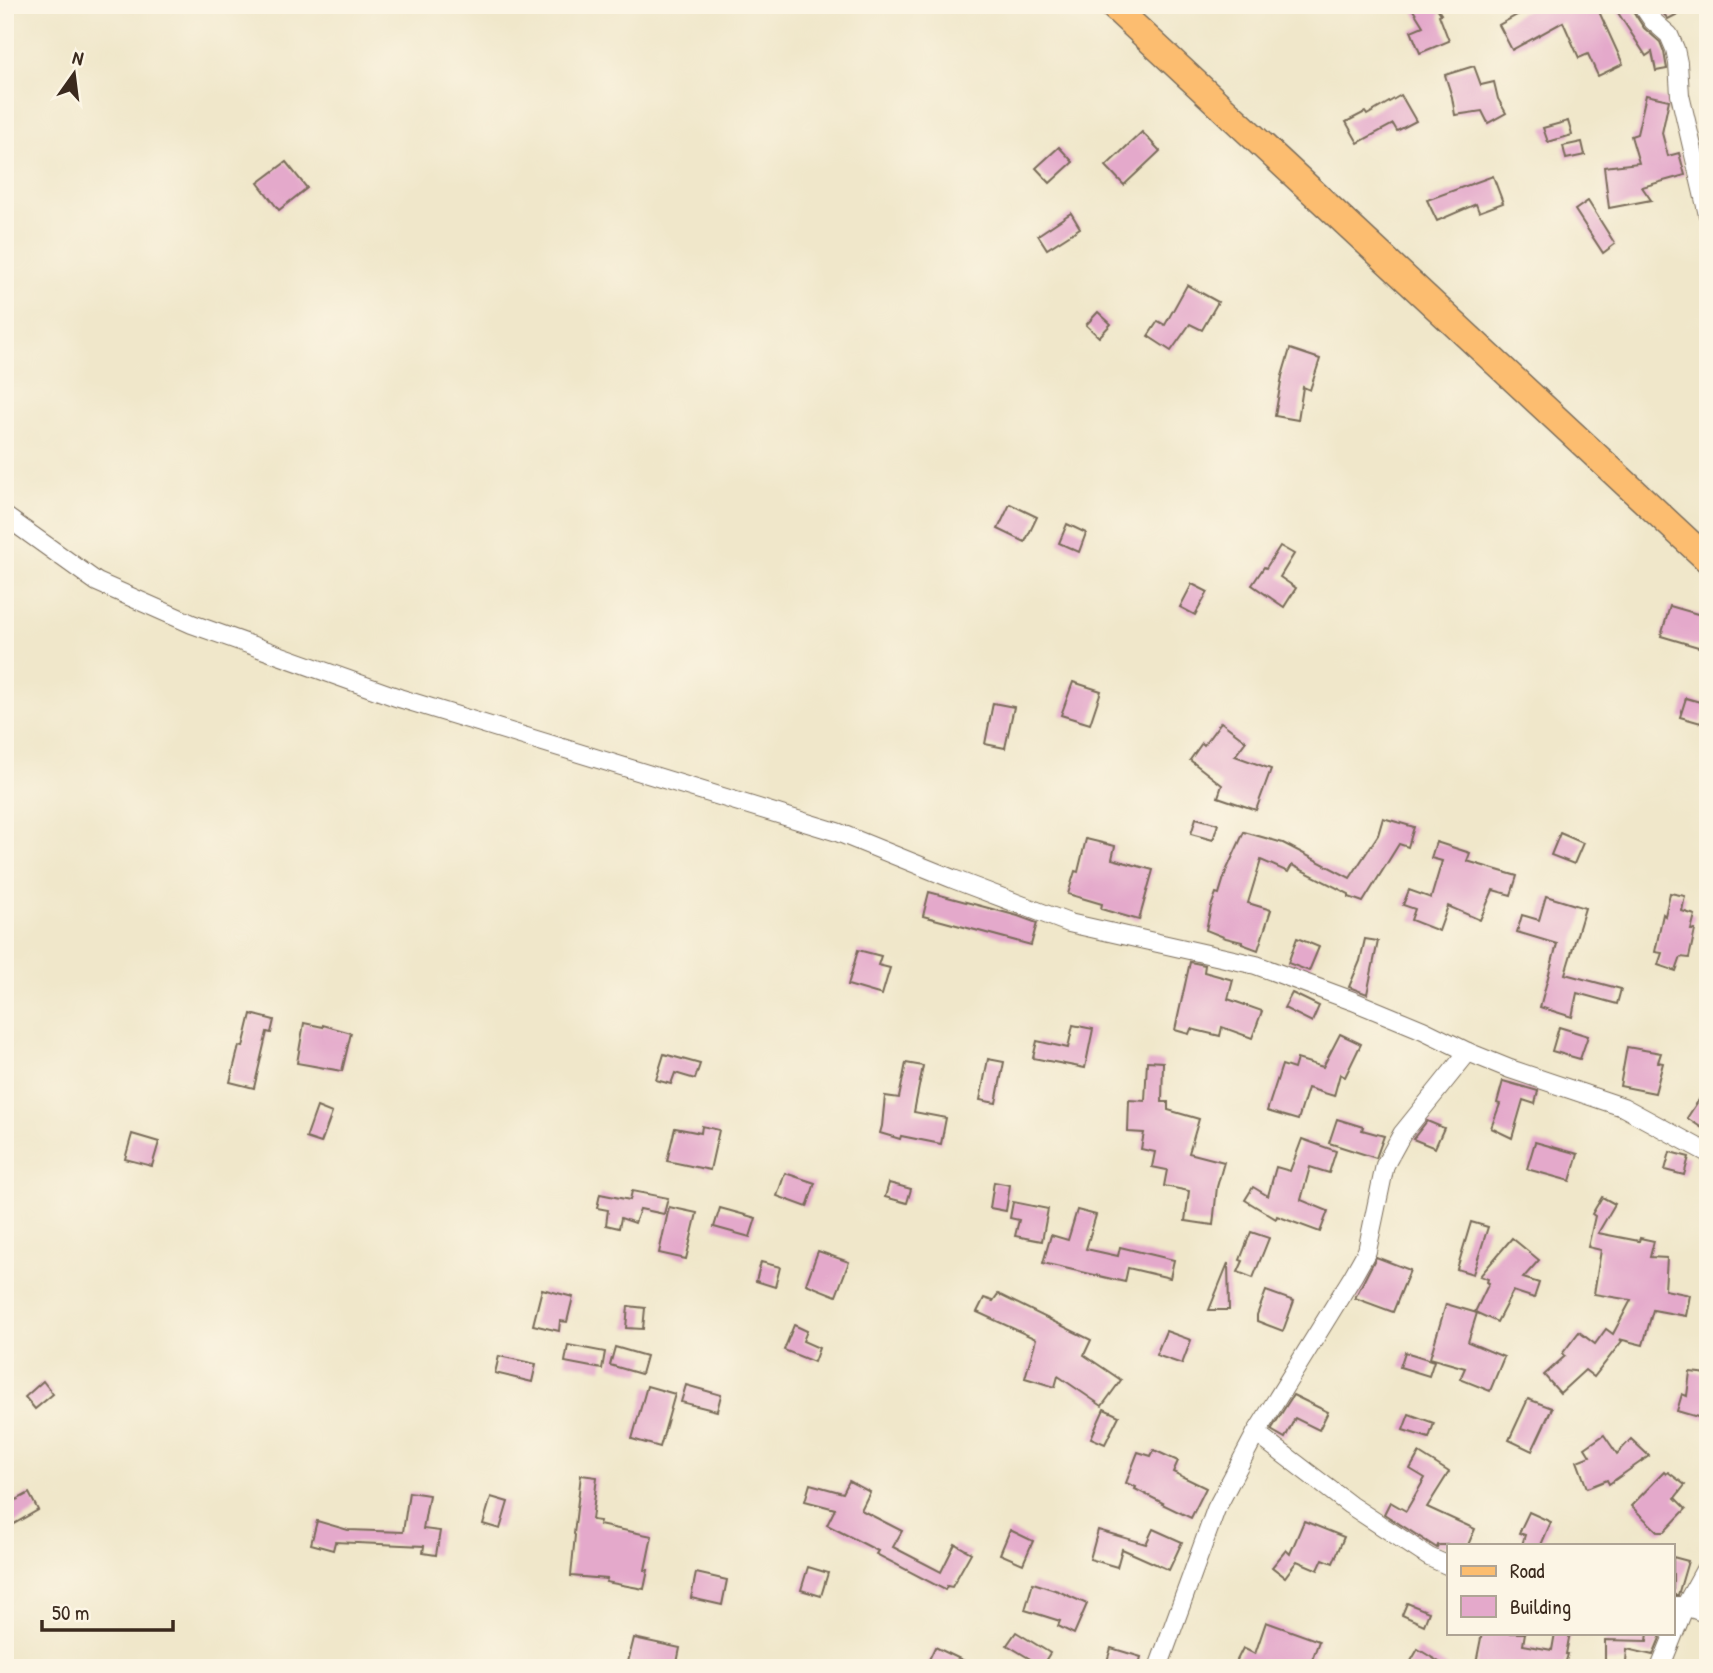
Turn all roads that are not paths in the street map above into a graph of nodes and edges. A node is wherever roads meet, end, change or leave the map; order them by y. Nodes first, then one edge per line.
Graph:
1 (1112, 5) edge
2 (1642, 5) edge
3 (1708, 215) edge
4 (5, 516) edge
5 (1708, 560) edge
6 (1468, 1052) junction
7 (1708, 1153) edge
8 (1256, 1433) junction
9 (1708, 1564) edge
10 (1447, 1565) edge
11 (1679, 1606) edge
12 (1708, 1614) edge
13 (1670, 1634) edge
14 (1158, 1668) edge
15 (1660, 1668) edge

1 - 5 main road
2 - 3 street
4 - 6 street
6 - 7 street
6 - 8 street
8 - 10 street
8 - 14 street
9 - 11 street
11 - 12 street
13 - 15 street

